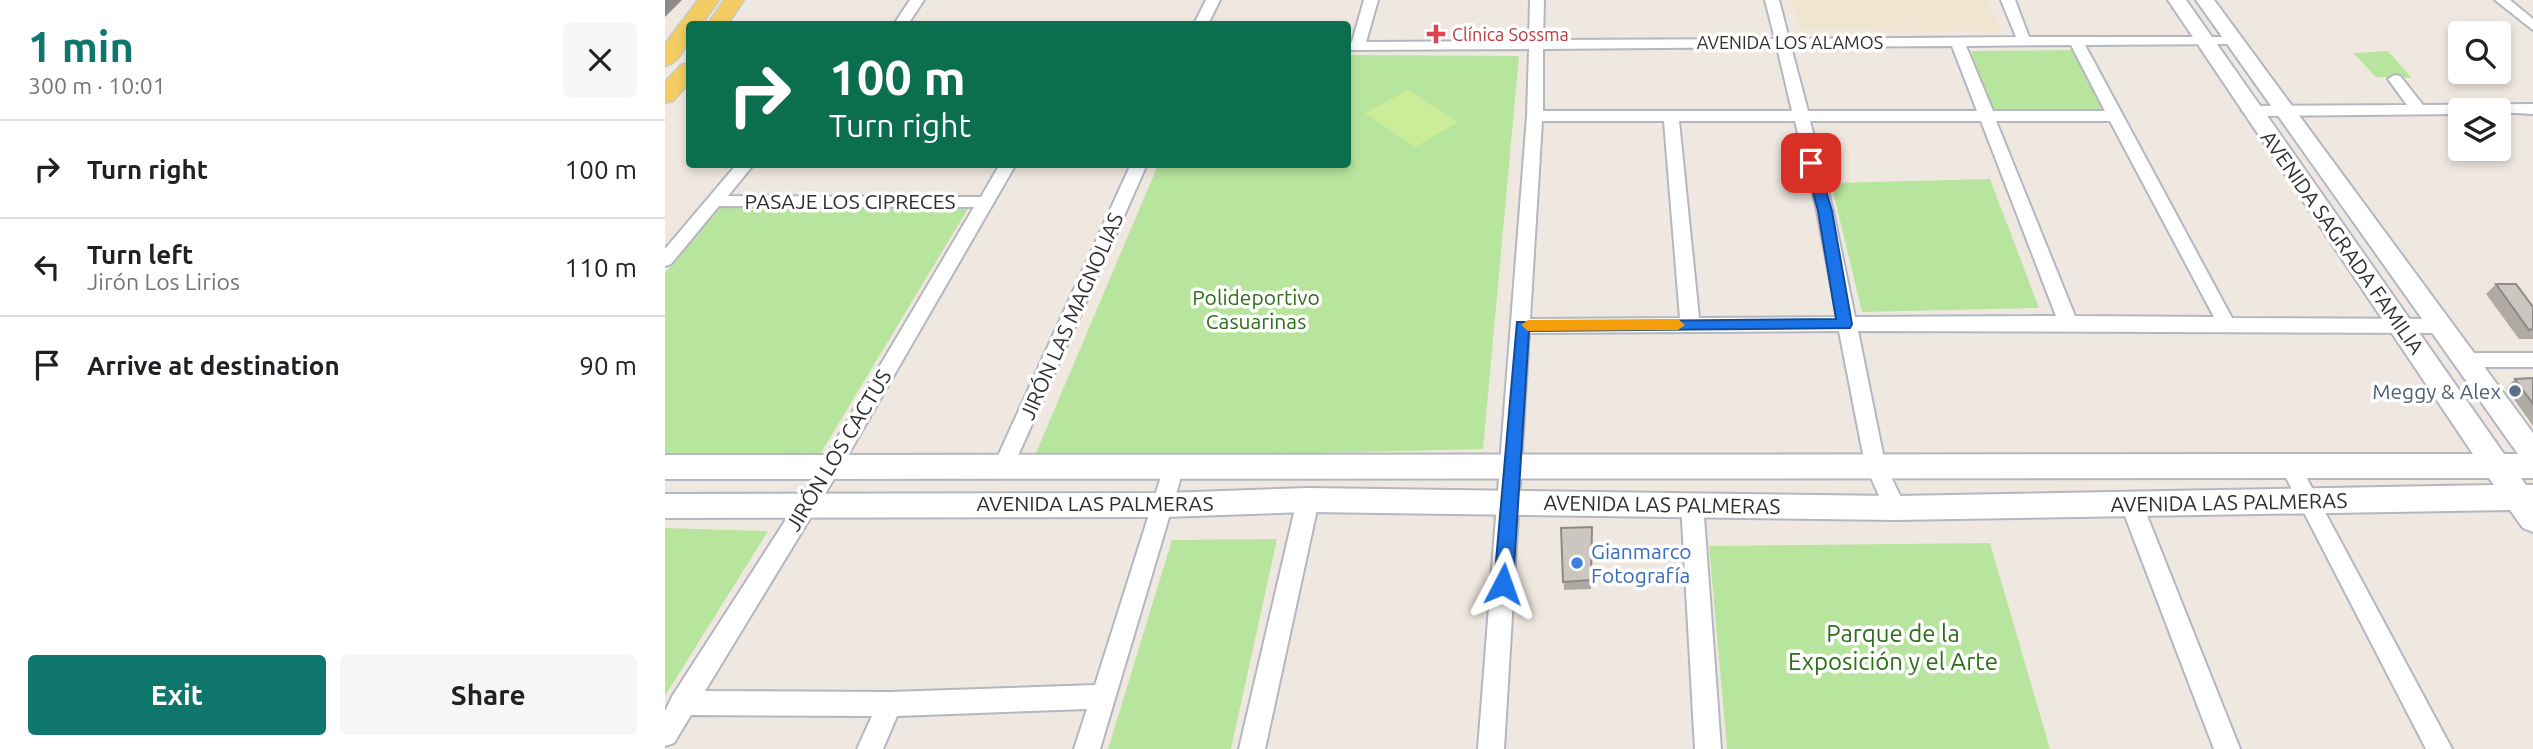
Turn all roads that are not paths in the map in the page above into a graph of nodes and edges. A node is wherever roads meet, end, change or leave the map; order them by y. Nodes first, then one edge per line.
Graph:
1 (709, 0) edge
2 (734, 0) edge
3 (917, 0) edge
4 (1213, 0) edge
5 (1371, 0) edge
6 (1537, 0) edge
7 (1772, 0) edge
8 (2008, 0) edge
9 (2177, 0) edge
10 (2205, 0) edge
11 (2502, 0) edge
12 (696, 21) edge
13 (720, 21) edge
14 (903, 21) edge
15 (1202, 21) edge
16 (2533, 26) edge
17 (686, 36) edge
18 (1957, 40) junction
19 (2203, 40) junction
20 (2233, 40) junction
21 (1780, 41) junction
22 (2024, 41) junction
23 (2076, 42) junction
24 (1536, 44) junction
25 (1353, 46) edge
26 (676, 52) edge
27 (686, 73) edge
28 (2395, 79) dead end
29 (665, 96) edge
30 (2417, 108) junction
31 (2283, 110) junction
32 (2533, 110) edge
33 (2250, 111) junction
34 (1671, 115) junction
35 (1798, 115) junction
36 (1535, 116) junction
37 (2114, 116) junction
38 (1989, 118) junction
39 (743, 168) edge
40 (1006, 168) edge
41 (1137, 168) edge
42 (715, 201) junction
43 (985, 202) junction
44 (665, 260) edge
45 (2068, 323) junction
46 (2226, 323) junction
47 (1845, 324) junction
48 (1690, 325) junction
49 (1522, 326) junction
50 (2403, 326) junction
51 (2442, 326) junction
52 (2465, 360) junction
53 (2533, 360) edge
54 (2533, 454) edge
55 (1875, 464) junction
56 (2290, 466) junction
57 (2496, 466) junction
58 (2533, 466) edge
59 (665, 467) edge
60 (1003, 467) junction
61 (1174, 467) junction
62 (1512, 467) junction
63 (830, 468) junction
64 (1308, 500) junction
65 (1509, 502) junction
66 (2309, 502) junction
67 (807, 503) junction
68 (1692, 503) junction
69 (2131, 503) junction
70 (2528, 504) edge
71 (1165, 505) junction
72 (665, 506) edge
73 (1895, 508) junction
74 (1102, 697) junction
75 (682, 704) junction
76 (890, 704) junction
77 (665, 734) edge
78 (870, 749) edge
79 (1087, 749) edge
80 (1252, 749) edge
81 (1491, 749) edge
82 (1709, 749) edge
83 (2227, 749) edge
84 (2439, 749) edge

1 - 12 main road
2 - 13 main road
3 - 14 street
4 - 15 street
5 - 25 street
6 - 24 street
7 - 21 street
8 - 22 street
9 - 19 main road, AVENIDA SAGRADA FAMILIA
10 - 20 main road, AVENIDA SAGRADA FAMILIA
11 - 16 street
17 - 26 main road
18 - 21 street, AVENIDA LOS ALAMOS
18 - 22 street, AVENIDA LOS ALAMOS
18 - 38 street
19 - 20 street, AVENIDA LOS ALAMOS
19 - 23 street, AVENIDA LOS ALAMOS
19 - 33 main road, AVENIDA SAGRADA FAMILIA
20 - 31 main road, AVENIDA SAGRADA FAMILIA
21 - 24 street, AVENIDA LOS ALAMOS
21 - 35 street
22 - 23 street, AVENIDA LOS ALAMOS
23 - 37 street
24 - 25 street, AVENIDA LOS ALAMOS
24 - 36 street
27 - 29 main road
28 - 30 street
30 - 31 street
30 - 32 street
31 - 33 street
31 - 51 main road, AVENIDA SAGRADA FAMILIA
33 - 50 main road, AVENIDA SAGRADA FAMILIA
34 - 35 street
34 - 36 street
34 - 48 street
35 - 38 street
35 - 47 street
36 - 49 street
37 - 38 street
37 - 46 street
38 - 45 street
39 - 42 street
40 - 43 street, JIRÓN LOS CACTUS
41 - 60 street, JIRÓN LAS MAGNOLIAS
42 - 43 street, PASAJE LOS CIPRECES
42 - 44 street
43 - 63 street, JIRÓN LOS CACTUS
45 - 46 street
45 - 47 street
46 - 50 street
47 - 48 street
47 - 55 street
48 - 49 street
49 - 62 street
50 - 51 street
50 - 57 main road, AVENIDA SAGRADA FAMILIA
51 - 52 main road, AVENIDA SAGRADA FAMILIA
52 - 53 street
52 - 54 main road, AVENIDA SAGRADA FAMILIA
55 - 56 main road, AVENIDA LAS PALMERAS
55 - 62 main road, AVENIDA LAS PALMERAS
55 - 73 street
56 - 57 main road, AVENIDA LAS PALMERAS
56 - 66 street
57 - 58 main road, AVENIDA LAS PALMERAS
57 - 70 main road, AVENIDA SAGRADA FAMILIA
59 - 63 main road, AVENIDA LAS PALMERAS
60 - 61 main road, AVENIDA LAS PALMERAS
60 - 63 main road, AVENIDA LAS PALMERAS
61 - 62 main road, AVENIDA LAS PALMERAS
61 - 71 street
62 - 65 street
63 - 67 street, JIRÓN LOS CACTUS
64 - 65 main road, AVENIDA LAS PALMERAS
64 - 71 main road, AVENIDA LAS PALMERAS
64 - 80 street
65 - 68 main road, AVENIDA LAS PALMERAS
65 - 81 street
66 - 69 main road, AVENIDA LAS PALMERAS
66 - 70 main road, AVENIDA LAS PALMERAS
66 - 84 street
67 - 71 main road, AVENIDA LAS PALMERAS
67 - 72 main road, AVENIDA LAS PALMERAS
67 - 75 street, JIRÓN LOS CACTUS
68 - 73 main road, AVENIDA LAS PALMERAS
68 - 82 street
69 - 73 main road, AVENIDA LAS PALMERAS
69 - 83 street
71 - 74 street
74 - 76 street
74 - 79 street
75 - 76 street
75 - 77 street, JIRÓN LOS CACTUS
76 - 78 street

